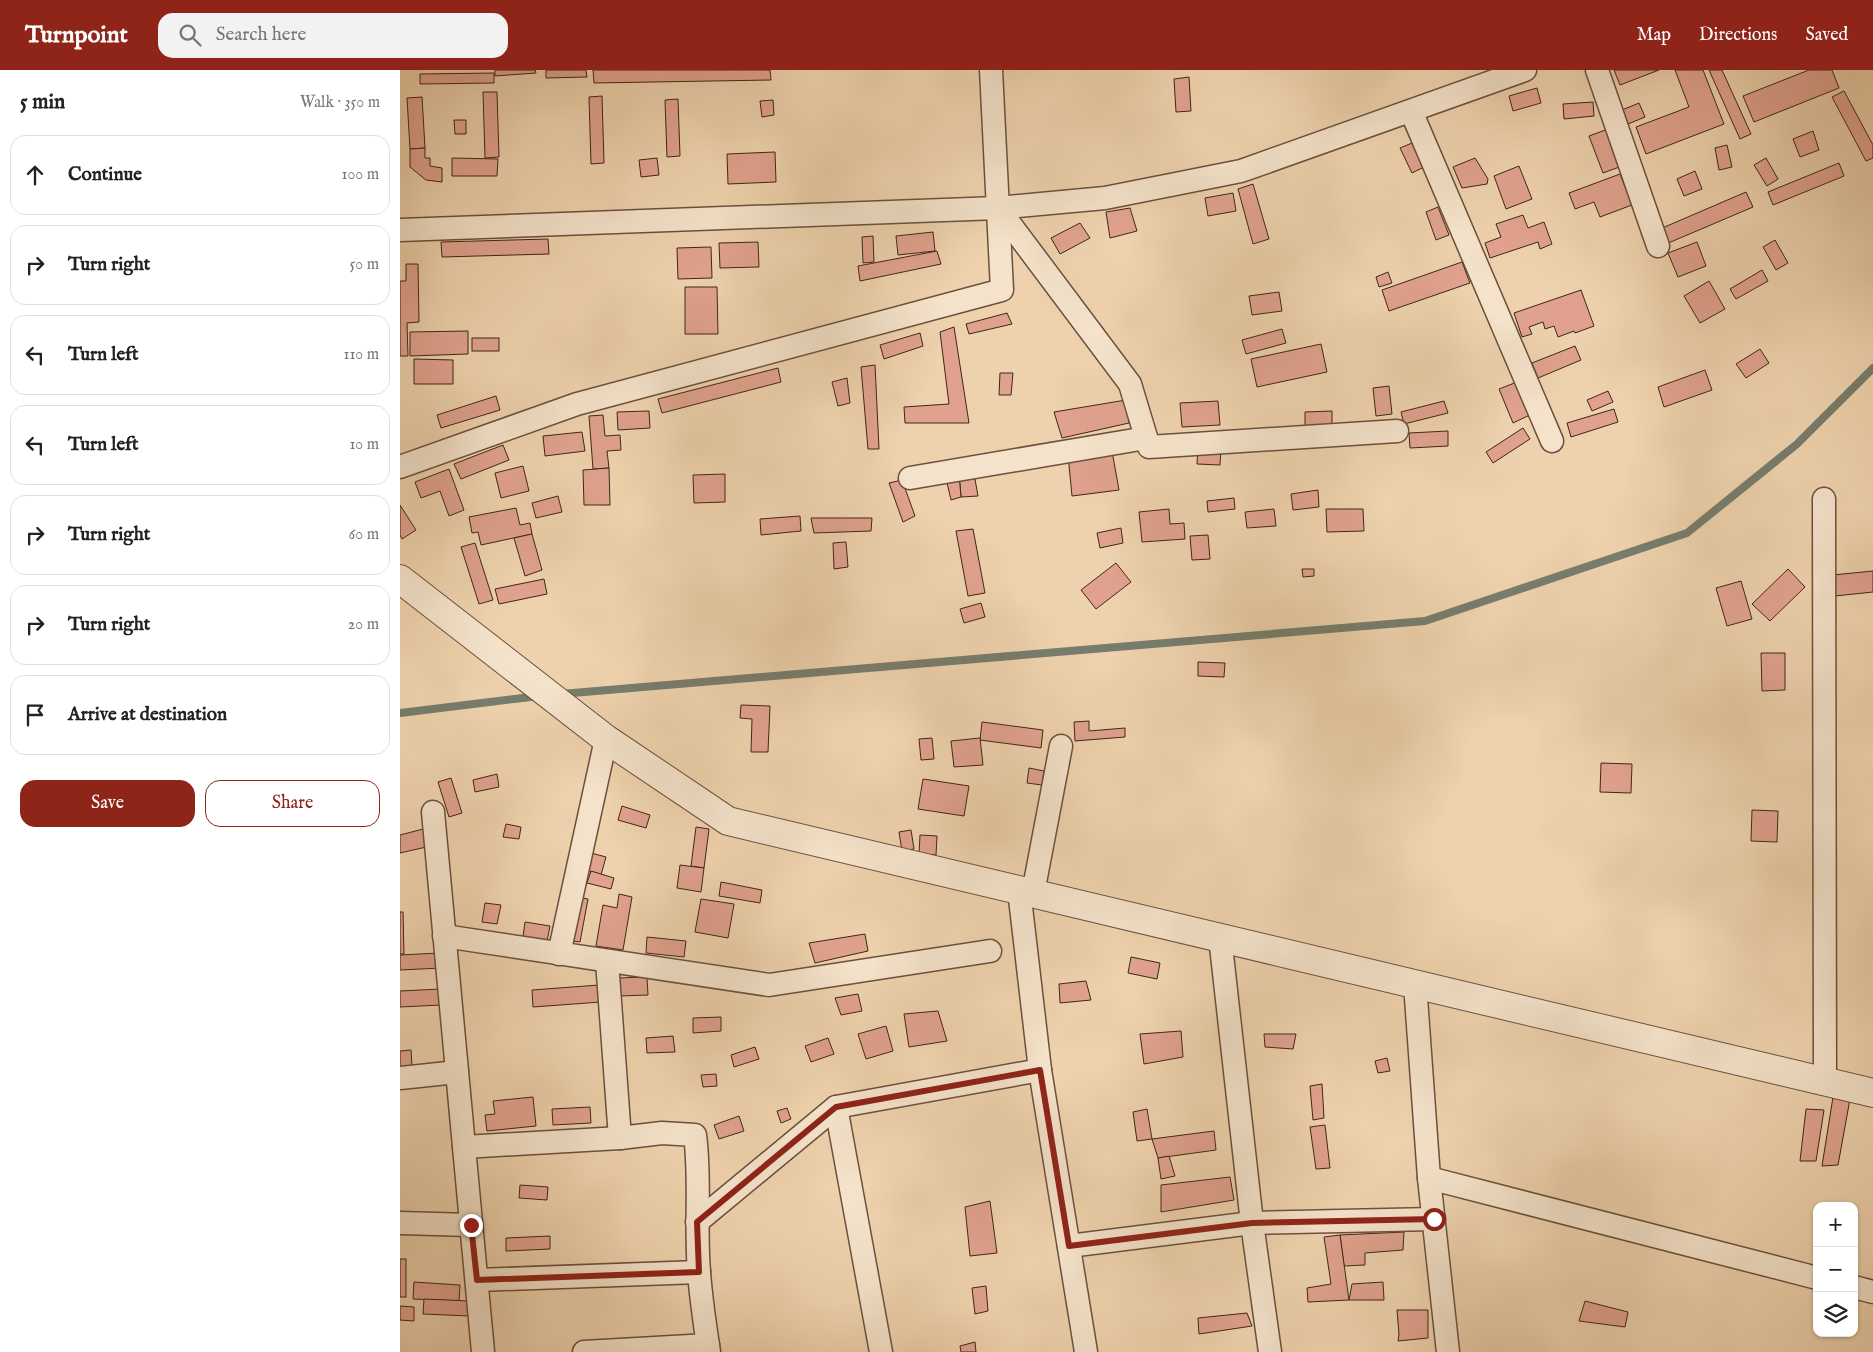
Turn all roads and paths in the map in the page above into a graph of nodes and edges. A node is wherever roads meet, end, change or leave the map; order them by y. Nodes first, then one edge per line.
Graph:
1 (991, 70) edge
2 (1525, 70) edge
3 (1597, 70) edge
4 (1411, 111) junction
5 (998, 208) junction
6 (400, 230) edge
7 (1658, 246) dead end
8 (1397, 431) dead end
9 (1146, 438) junction
10 (1552, 441) dead end
11 (400, 468) edge
12 (910, 478) dead end
13 (1824, 499) dead end
14 (400, 579) edge
15 (606, 740) junction
16 (1061, 746) dead end
17 (433, 812) dead end
18 (1026, 891) junction
19 (444, 936) junction
20 (1220, 938) junction
21 (990, 951) dead end
22 (560, 954) junction
23 (607, 961) junction
24 (1415, 984) junction
25 (1040, 1070) junction
26 (457, 1072) junction
27 (400, 1078) edge
28 (1824, 1081) junction
29 (1873, 1093) edge
30 (836, 1107) junction
31 (620, 1138) junction
32 (464, 1147) junction
33 (1429, 1178) junction
34 (1434, 1219) junction
35 (697, 1222) junction
36 (400, 1223) edge
37 (1252, 1223) junction
38 (471, 1225) junction
39 (1069, 1246) junction
40 (699, 1272) junction
41 (1813, 1277) edge
42 (477, 1280) junction
43 (1858, 1288) edge
44 (1873, 1292) edge
45 (708, 1349) edge
46 (483, 1352) edge
47 (584, 1352) edge
48 (881, 1352) edge
49 (1086, 1352) edge
50 (1270, 1352) edge
51 (1448, 1352) edge

1 - 5 street
2 - 4 street
3 - 7 street
4 - 5 street
4 - 10 street
5 - 6 street
5 - 9 street
5 - 11 street
8 - 9 street
9 - 12 street
13 - 28 street
14 - 15 street
15 - 18 street
15 - 22 street
16 - 18 street
17 - 19 street
18 - 20 street
18 - 25 street
19 - 22 street
19 - 26 street
20 - 24 street
20 - 37 street
21 - 23 street
22 - 23 street
23 - 31 street
24 - 28 street
24 - 33 street
25 - 30 street
25 - 39 street
26 - 27 street
26 - 32 street
28 - 29 street
30 - 35 street
30 - 48 street
31 - 32 street
31 - 35 street
32 - 38 street
33 - 34 street
33 - 41 street
34 - 37 street
34 - 51 street
35 - 40 street
36 - 38 street
37 - 39 street
37 - 50 street
38 - 42 street
39 - 49 street
40 - 42 street
40 - 45 street
42 - 46 street
43 - 44 street
45 - 47 street

